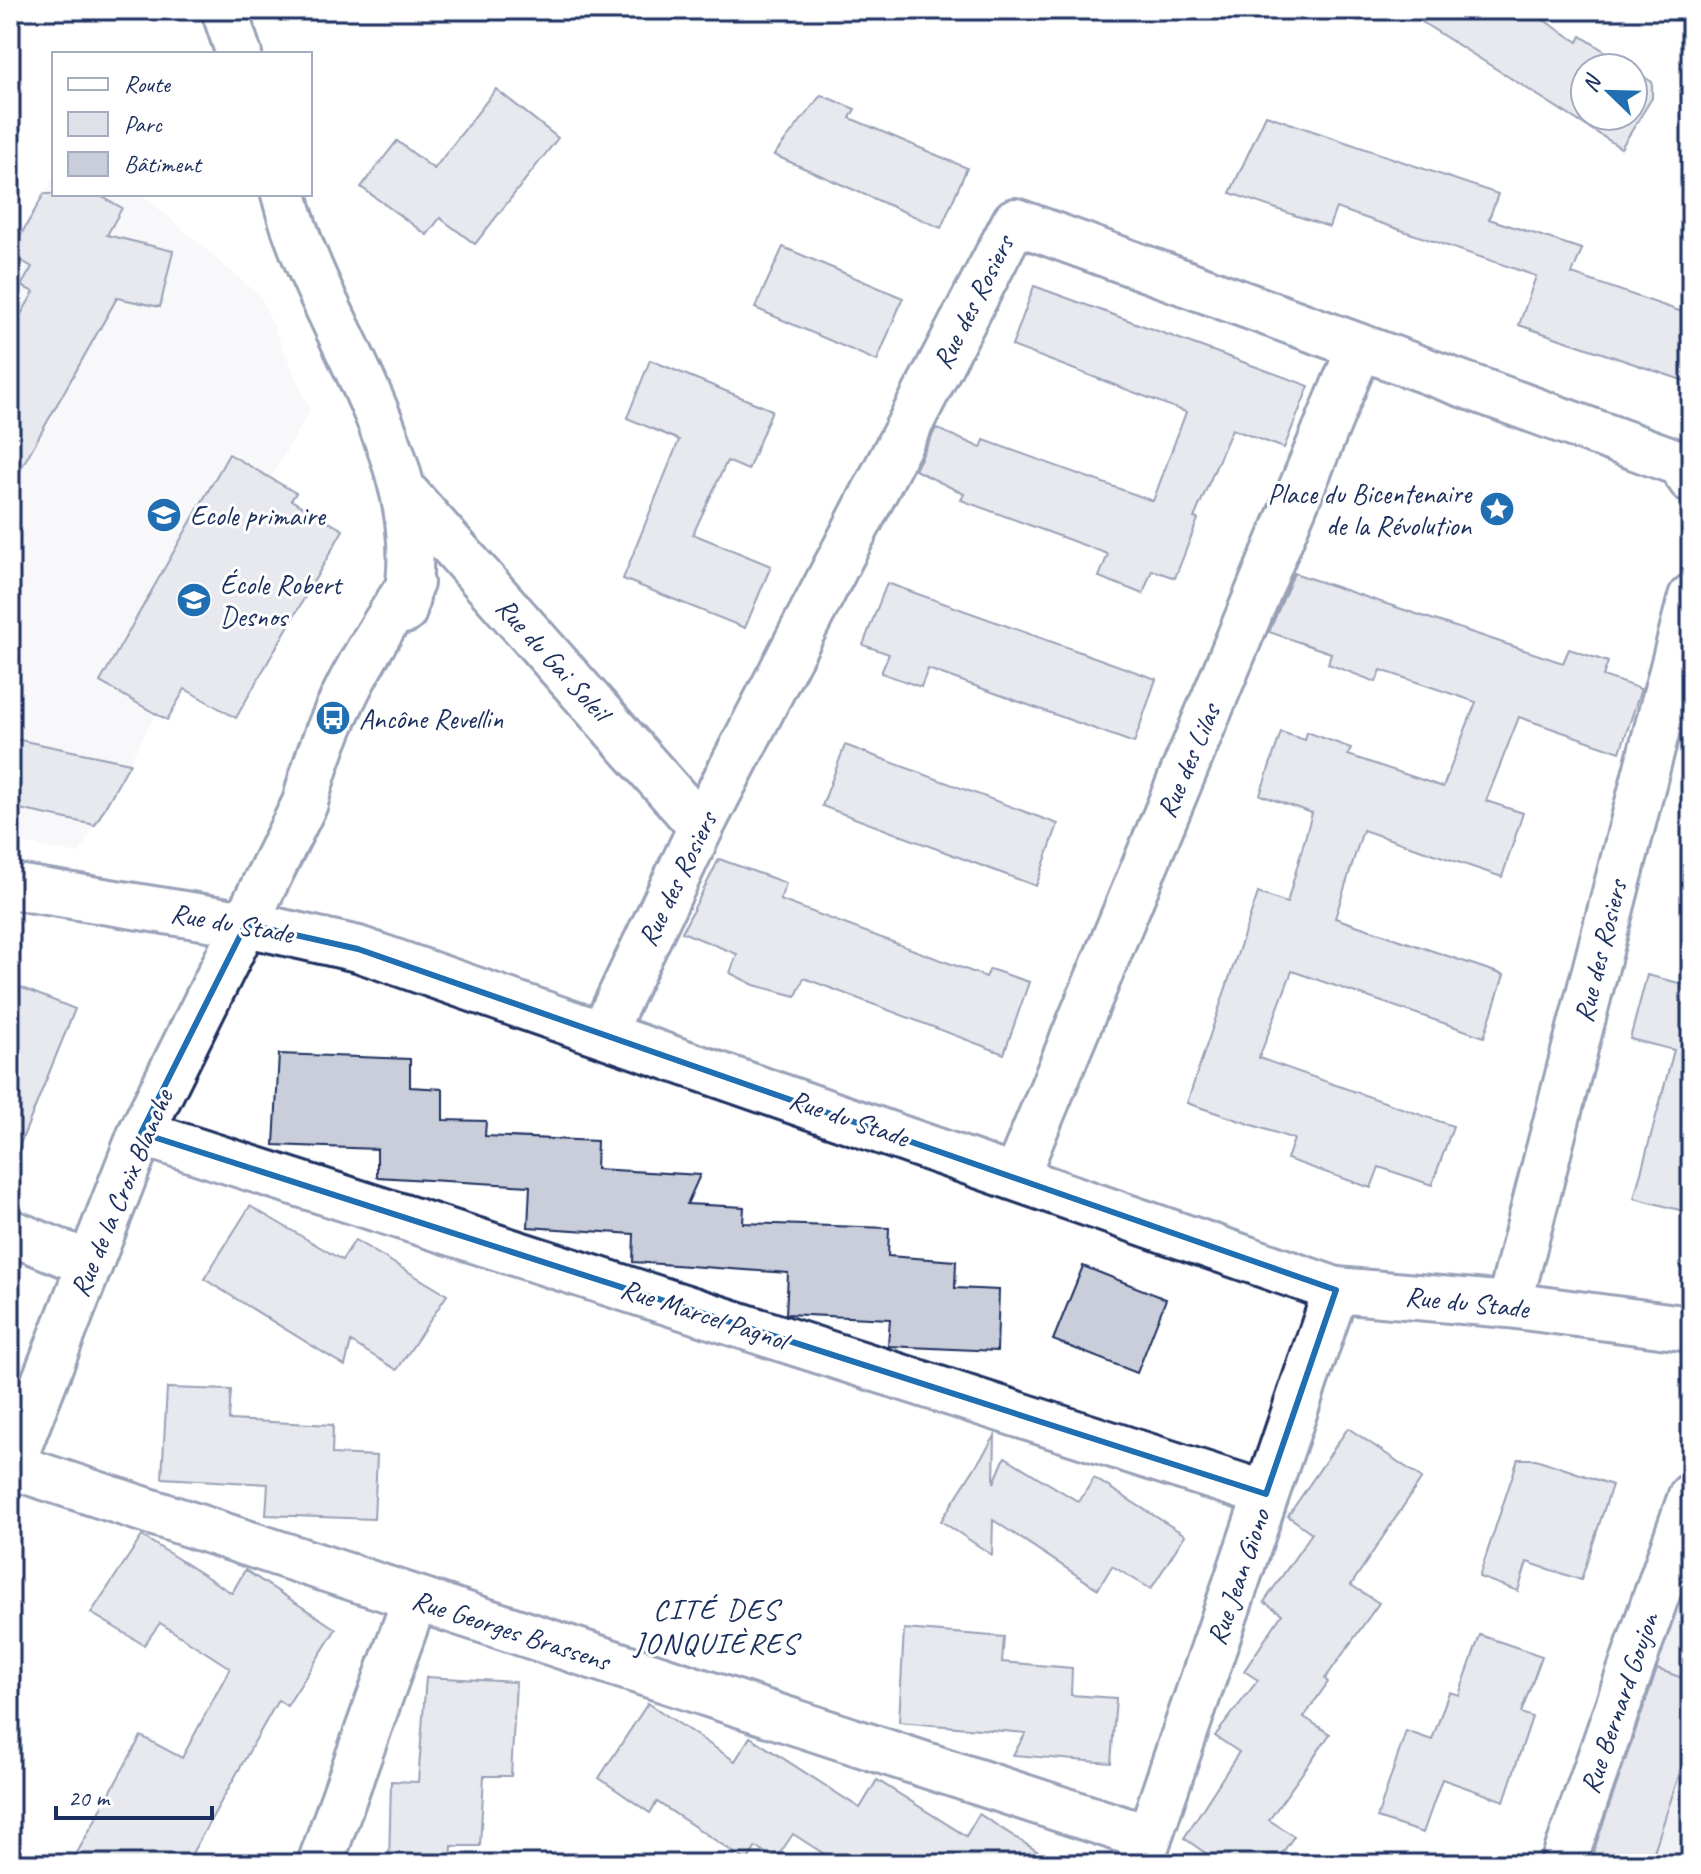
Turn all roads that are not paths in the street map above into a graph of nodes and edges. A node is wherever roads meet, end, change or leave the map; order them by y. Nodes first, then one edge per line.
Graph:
1 (224, 10) edge
2 (238, 52) edge
3 (285, 196) edge
4 (1360, 347) junction
5 (1691, 480) edge
6 (405, 492) junction
7 (1691, 597) edge
8 (701, 827) junction
9 (10, 886) edge
10 (246, 924) junction
11 (603, 1033) junction
12 (141, 1133) junction
13 (1016, 1176) junction
14 (10, 1232) edge
15 (90, 1264) junction
16 (1336, 1290) junction
17 (1509, 1305) junction
18 (1691, 1329) edge
19 (11, 1468) edge
20 (1266, 1494) junction
21 (1691, 1496) edge
22 (415, 1599) junction
23 (1144, 1851) edge
24 (320, 1864) edge
25 (1563, 1864) edge

1 - 2 street
3 - 6 street
4 - 5 street, Rue des Rosiers
4 - 8 street, Rue des Rosiers
4 - 13 street, Rue des Lilas
6 - 8 street, Rue du Gai Soleil
6 - 10 street, Rue de la Croix Blanche
7 - 17 street, Rue des Rosiers
8 - 11 street, Rue des Rosiers
9 - 10 street, Rue du Stade
10 - 11 street, Rue du Stade
10 - 12 street, Rue de la Croix Blanche
11 - 13 street, Rue du Stade
12 - 15 street, Rue de la Croix Blanche
12 - 20 street, Rue Marcel Pagnol
13 - 16 street, Rue du Stade
14 - 15 street
15 - 19 street, Rue de la Croix Blanche
16 - 17 street, Rue du Stade
16 - 20 street, Rue Jean Giono
17 - 18 street, Rue du Stade
19 - 22 street, Rue Georges Brassens
20 - 23 street, Rue Jean Giono
21 - 25 street, Rue Bernard Goujon
22 - 23 street, Rue Georges Brassens
22 - 24 street

